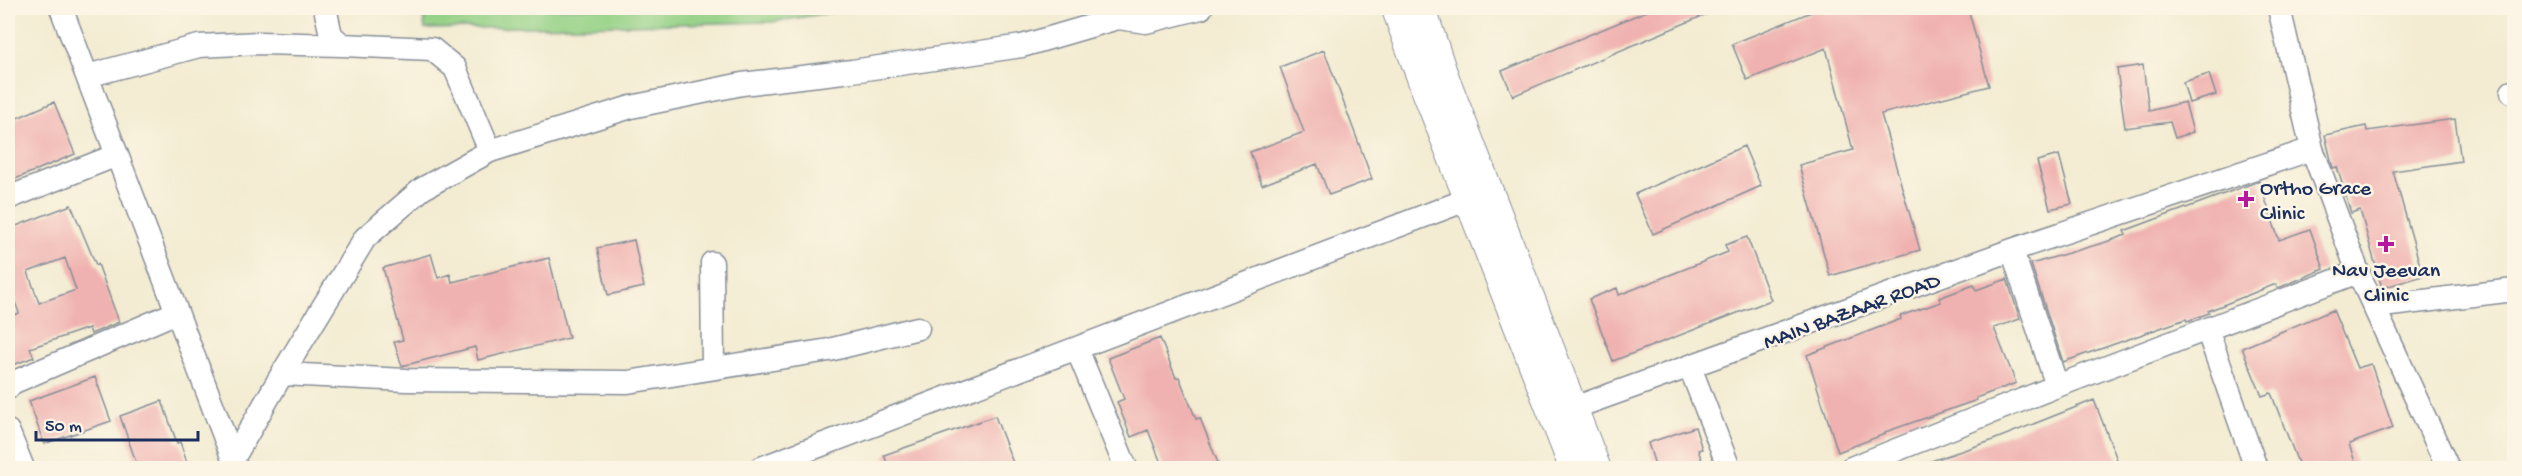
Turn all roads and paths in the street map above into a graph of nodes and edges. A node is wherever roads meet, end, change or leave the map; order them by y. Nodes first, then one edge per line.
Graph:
1 (61, 8) edge
2 (325, 8) edge
3 (1201, 8) edge
4 (1395, 8) edge
5 (1422, 8) edge
6 (2279, 8) edge
7 (1125, 13) edge
8 (342, 45) junction
9 (87, 76) junction
10 (2312, 149) junction
11 (490, 151) junction
12 (117, 155) junction
13 (1479, 195) junction
14 (8, 198) edge
15 (2012, 250) junction
16 (712, 263) dead end
17 (2358, 273) junction
18 (2514, 290) edge
19 (2374, 307) junction
20 (177, 312) junction
21 (918, 328) dead end
22 (2207, 329) junction
23 (1077, 349) junction
24 (1690, 367) junction
25 (713, 368) junction
26 (282, 374) junction
27 (2057, 386) junction
28 (8, 388) edge
29 (1563, 412) junction
30 (8, 431) edge
31 (235, 464) edge
32 (23, 468) edge
33 (761, 468) edge
34 (1126, 468) edge
35 (1573, 468) edge
36 (1597, 468) edge
37 (1729, 468) edge
38 (1851, 468) edge
39 (2256, 468) edge
40 (2448, 468) edge

1 - 9 street
2 - 8 street
3 - 7 street
4 - 13 street
5 - 13 street
6 - 10 street
7 - 11 street
8 - 9 street
8 - 11 street
9 - 12 street
10 - 15 street, MAIN BAZAAR ROAD
10 - 17 street
11 - 26 street
12 - 14 street
12 - 20 street
13 - 23 street
13 - 29 street
15 - 24 street, MAIN BAZAAR ROAD
15 - 27 street
16 - 25 street
17 - 19 street
17 - 22 street
18 - 19 street
19 - 40 street
20 - 28 street
20 - 31 street
21 - 25 street
22 - 27 street
22 - 39 street
23 - 33 street
23 - 34 street
24 - 29 street, MAIN BAZAAR ROAD
24 - 37 street
25 - 26 street
26 - 31 street
27 - 38 street
29 - 35 street
29 - 36 street
30 - 32 street

